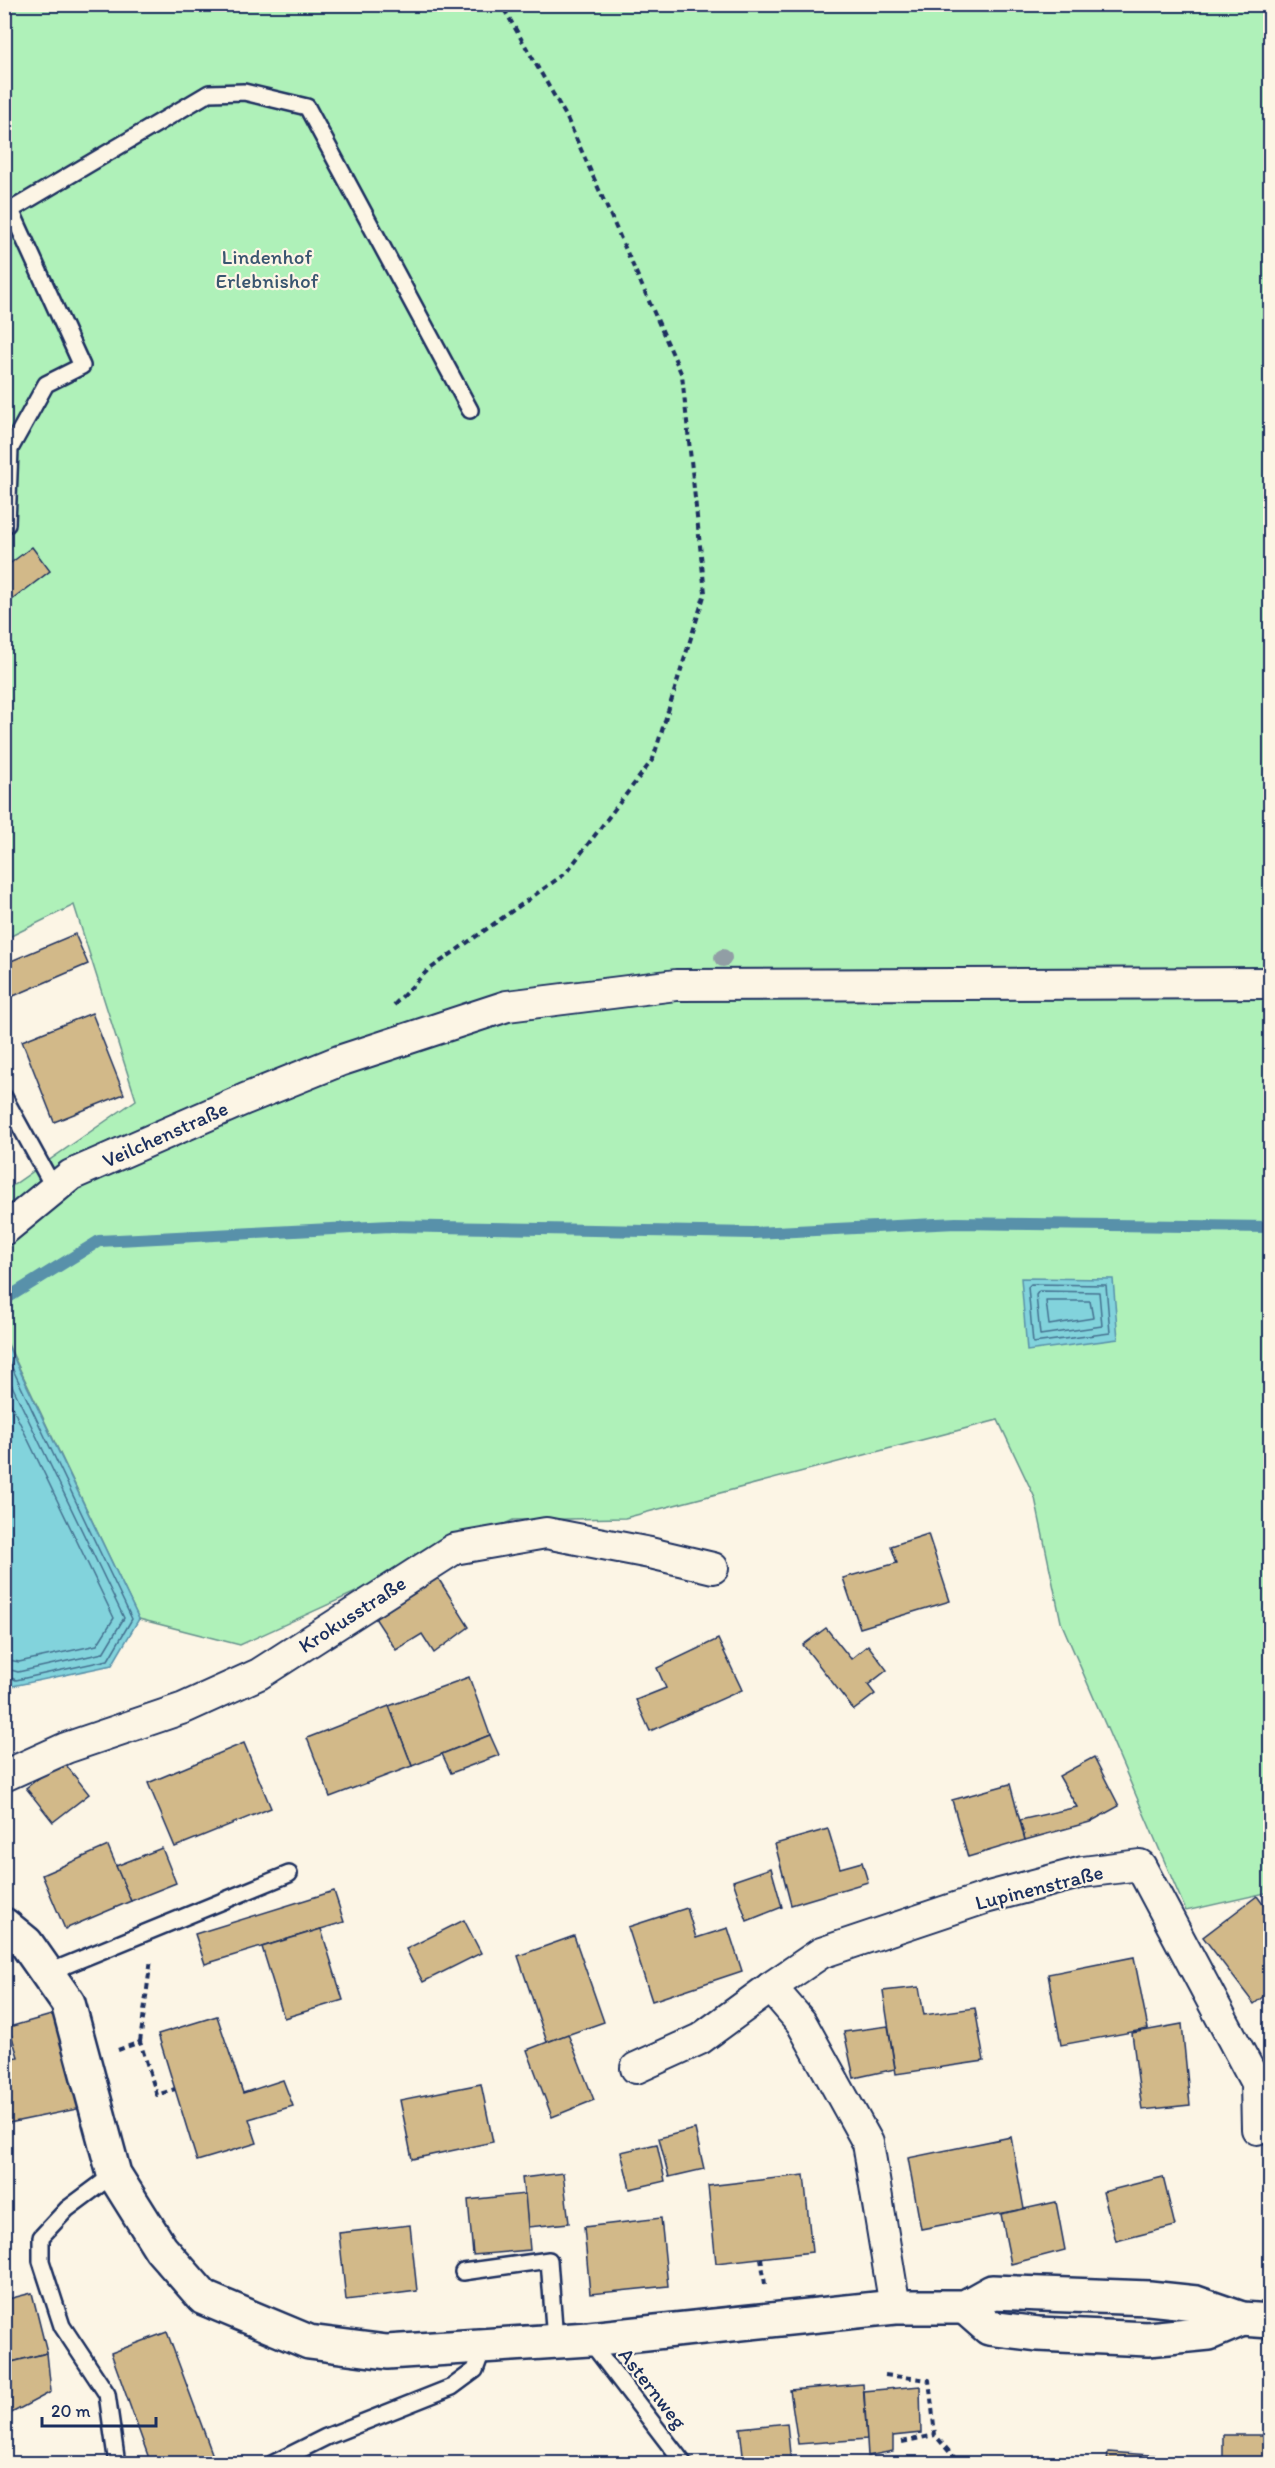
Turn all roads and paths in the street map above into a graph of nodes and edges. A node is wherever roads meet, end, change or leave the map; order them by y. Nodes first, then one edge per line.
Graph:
1 (501, 4) edge
2 (470, 410) dead end
3 (4, 525) edge
4 (1270, 982) edge
5 (387, 1012) dead end
6 (4, 1097) edge
7 (54, 1188) junction
8 (4, 1230) edge
9 (713, 1568) dead end
10 (4, 1776) edge
11 (289, 1874) dead end
12 (4, 1925) edge
13 (156, 1928) junction
14 (47, 1973) junction
15 (771, 1987) junction
16 (140, 2042) junction
17 (84, 2062) junction
18 (636, 2068) dead end
19 (175, 2089) dead end
20 (1257, 2129) dead end
21 (114, 2174) junction
22 (463, 2272) dead end
23 (895, 2307) junction
24 (1256, 2320) edge
25 (589, 2339) junction
26 (555, 2341) junction
27 (484, 2346) junction
28 (885, 2375) dead end
29 (935, 2435) junction
30 (902, 2442) dead end
31 (958, 2462) dead end
32 (117, 2463) edge
33 (272, 2463) edge
34 (684, 2463) edge

1 - 5 path
2 - 3 lane
4 - 7 street, Veilchenstraße
6 - 7 lane
7 - 8 street, Veilchenstraße
9 - 10 street, Krokusstraße
11 - 13 lane
12 - 14 main road
13 - 14 lane
13 - 16 path
14 - 17 main road
15 - 18 street, Lupinenstraße
15 - 20 street, Lupinenstraße
15 - 23 street
16 - 17 path
16 - 19 path
17 - 21 main road
21 - 27 main road
21 - 32 lane
22 - 26 lane
23 - 24 main road
23 - 25 main road
25 - 26 main road
25 - 34 lane, Asternweg
26 - 27 main road
27 - 33 lane
28 - 29 path
29 - 30 path
29 - 31 path

